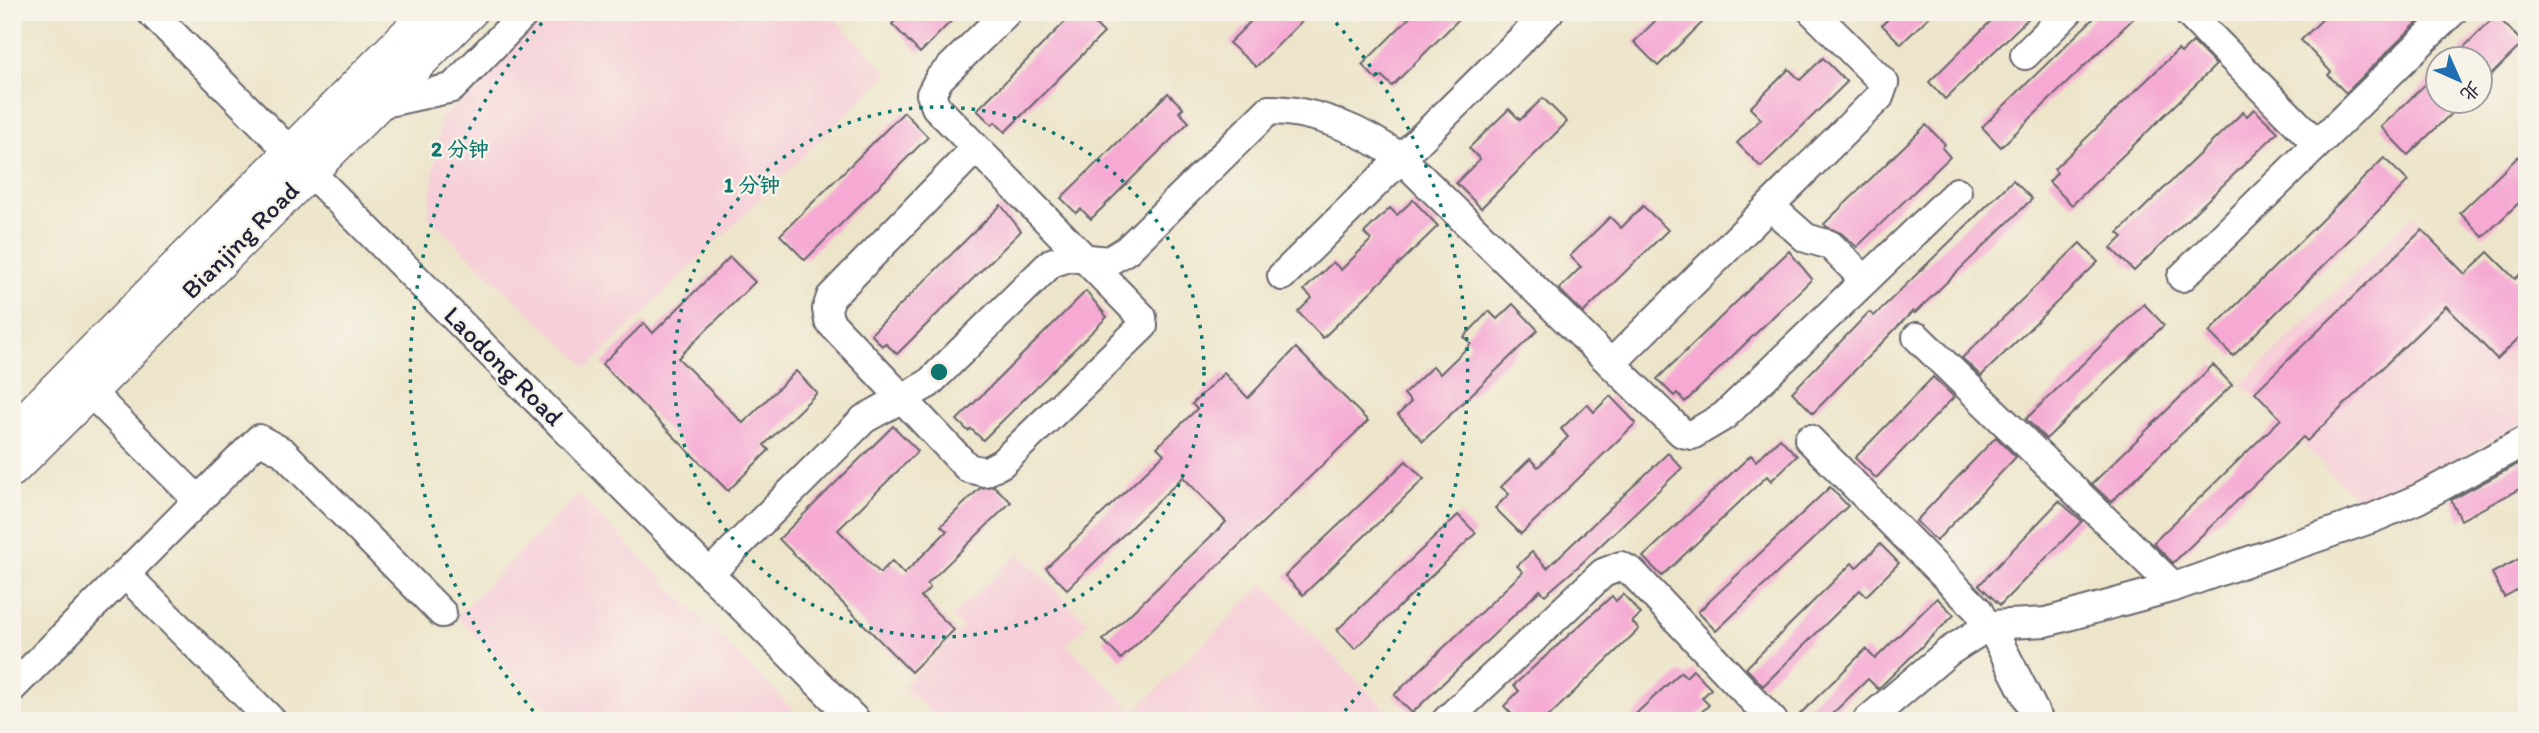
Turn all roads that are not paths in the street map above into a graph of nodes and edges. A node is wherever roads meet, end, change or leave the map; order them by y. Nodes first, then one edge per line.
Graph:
1 (151, 12) edge
2 (430, 12) edge
3 (469, 12) edge
4 (526, 12) edge
5 (1007, 12) edge
6 (1549, 12) edge
7 (1813, 12) edge
8 (2068, 12) edge
9 (2187, 12) edge
10 (2452, 12) edge
11 (2025, 55) dead end
12 (379, 104) junction
13 (2317, 144) junction
14 (976, 148) junction
15 (1401, 158) junction
16 (301, 161) junction
17 (1957, 191) dead end
18 (1771, 207) junction
19 (1084, 258) junction
20 (1282, 276) dead end
21 (2182, 277) dead end
22 (1866, 280) junction
23 (1917, 337) dead end
24 (1611, 364) junction
25 (89, 391) junction
26 (902, 399) junction
27 (12, 434) edge
28 (1809, 439) dead end
29 (2527, 440) edge
30 (12, 469) edge
31 (198, 500) junction
32 (125, 574) junction
33 (709, 574) junction
34 (2174, 587) junction
35 (442, 613) dead end
36 (1988, 626) junction
37 (12, 688) edge
38 (272, 721) edge
39 (856, 721) edge
40 (1446, 721) edge
41 (1773, 721) edge
42 (1867, 721) edge
43 (2039, 721) edge

1 - 16 street, Laodong Road
2 - 16 main road, Bianjing Road
3 - 12 main road, Bianjing Road
4 - 12 street
5 - 14 street
6 - 15 street
7 - 18 street
8 - 11 street
9 - 13 street
10 - 13 street
12 - 16 main road, Bianjing Road
13 - 21 street
14 - 19 street
14 - 26 street
15 - 19 street
15 - 20 street
15 - 24 street
16 - 25 main road, Bianjing Road
16 - 27 main road, Bianjing Road
16 - 33 street, Laodong Road
17 - 22 street
18 - 22 street
18 - 24 street
19 - 26 street
19 - 26 street
22 - 24 street
23 - 34 street
25 - 30 main road, Bianjing Road
25 - 31 street
26 - 33 street
28 - 36 street
29 - 34 street
31 - 32 street
31 - 35 street
32 - 37 street
32 - 38 street
33 - 39 street, Laodong Road
34 - 36 street
36 - 42 street
36 - 43 street
40 - 41 street

